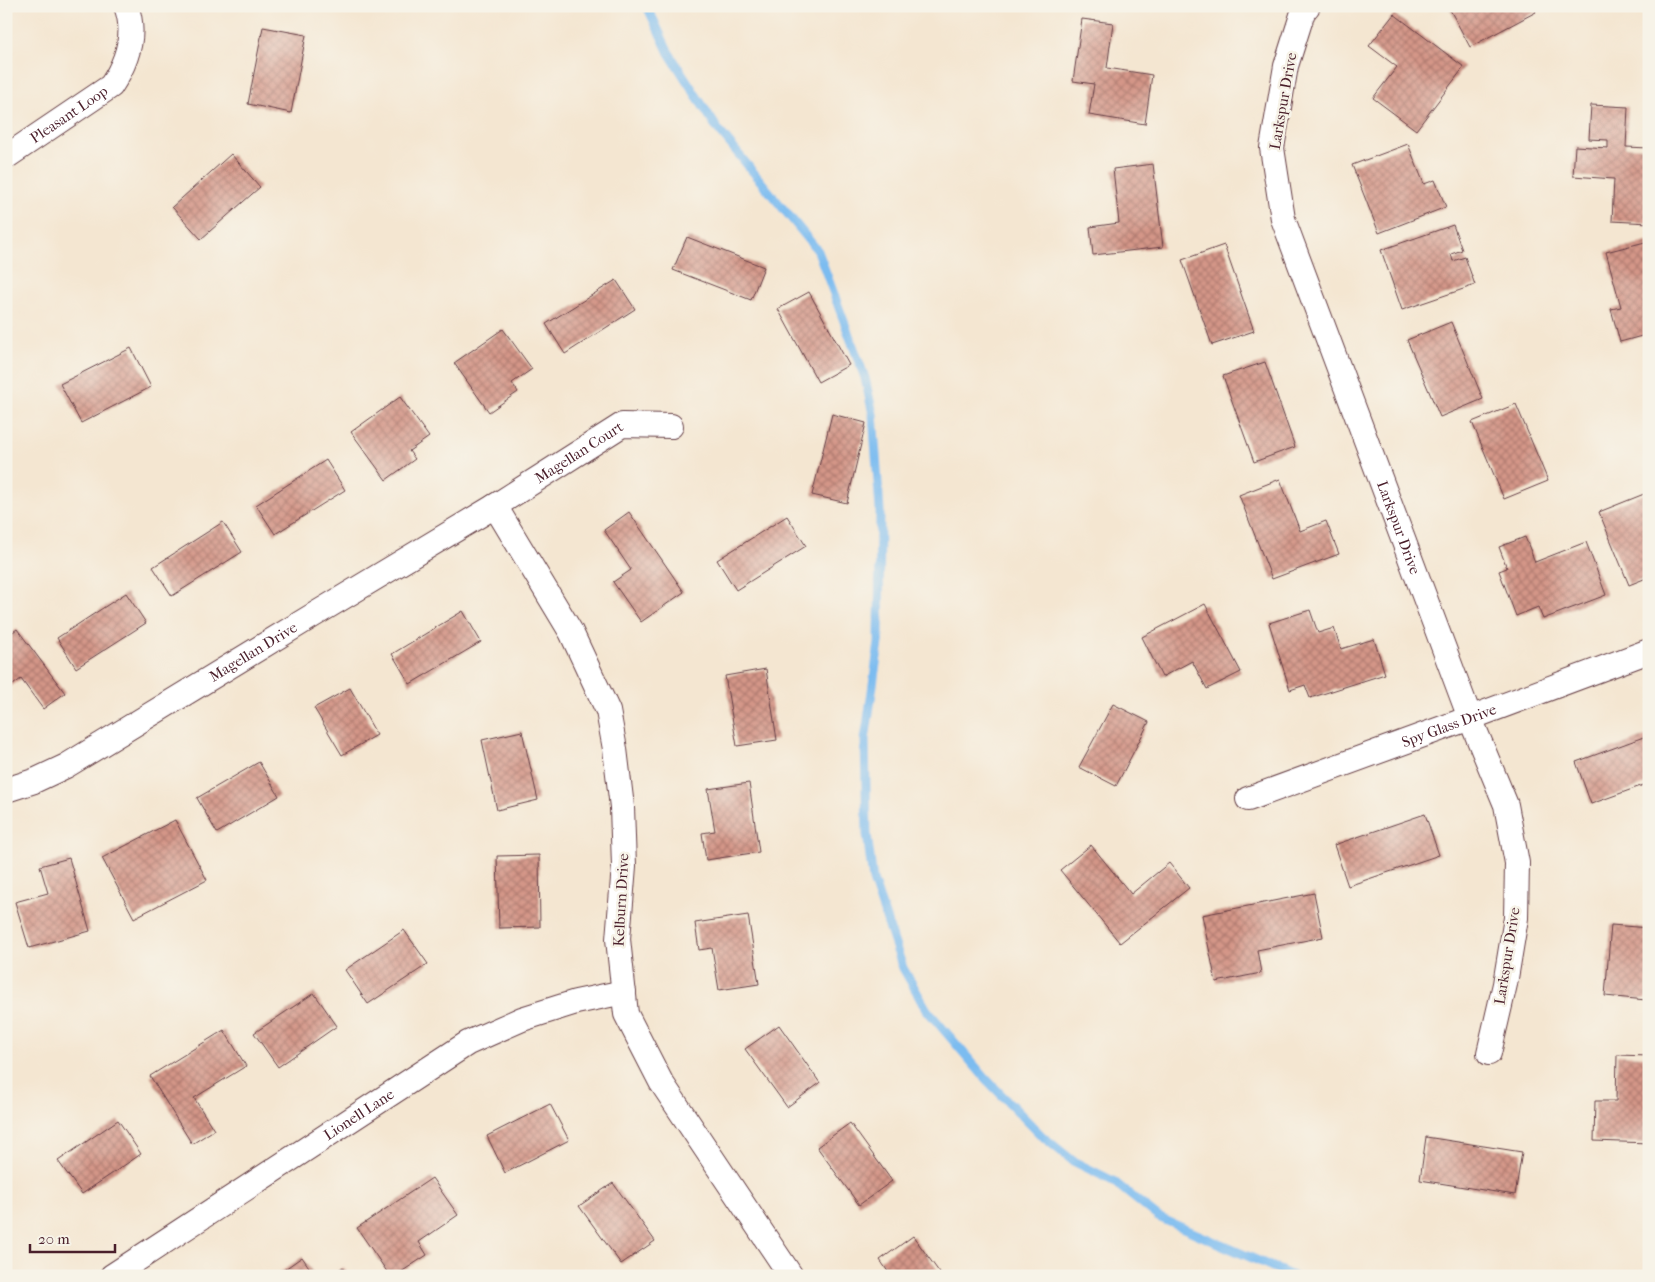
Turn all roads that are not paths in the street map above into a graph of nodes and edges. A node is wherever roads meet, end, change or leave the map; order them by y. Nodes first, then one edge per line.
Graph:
1 (126, 6) edge
2 (1308, 6) edge
3 (6, 157) edge
4 (671, 426) dead end
5 (495, 506) junction
6 (1649, 651) edge
7 (1470, 718) junction
8 (6, 790) edge
9 (1248, 799) dead end
10 (624, 992) junction
11 (1490, 1053) dead end
12 (112, 1276) edge
13 (791, 1276) edge

1 - 3 street, Pleasant Loop
2 - 7 street, Larkspur Drive
4 - 5 street, Magellan Court
5 - 8 street, Magellan Drive
5 - 10 street, Kelburn Drive
6 - 7 street, Spy Glass Drive
7 - 9 street, Spy Glass Drive
7 - 11 street, Larkspur Drive
10 - 12 street, Lionell Lane
10 - 13 street, Kelburn Drive

